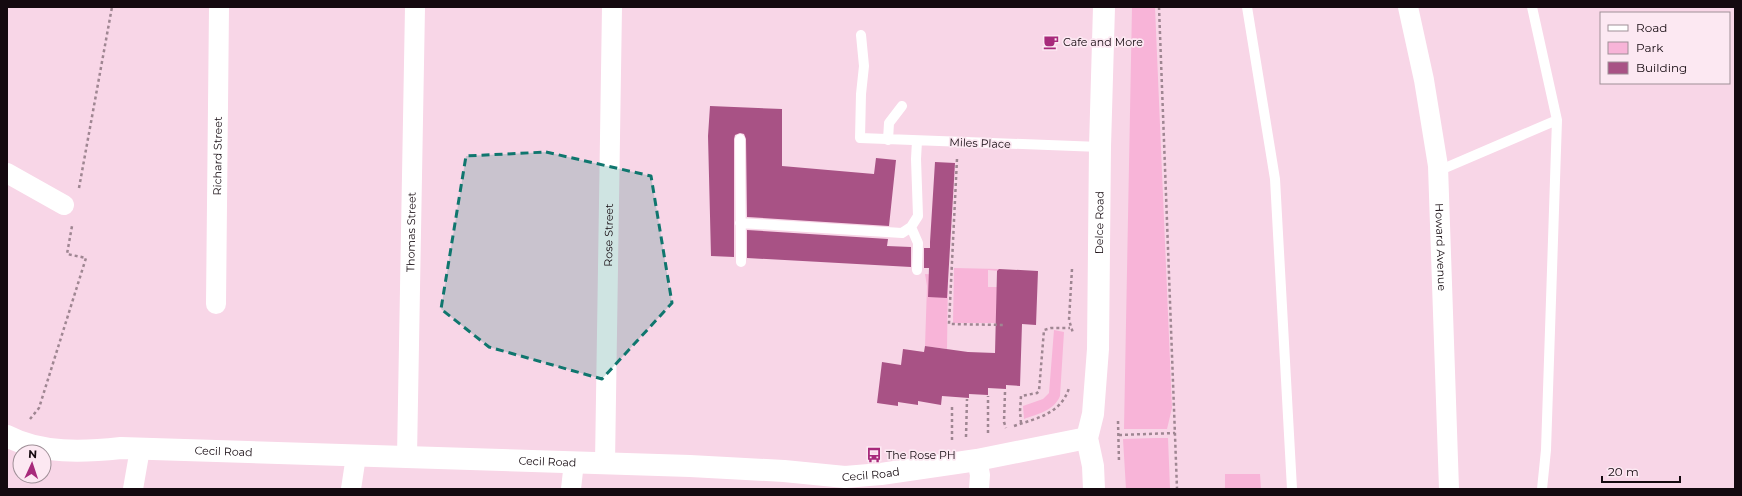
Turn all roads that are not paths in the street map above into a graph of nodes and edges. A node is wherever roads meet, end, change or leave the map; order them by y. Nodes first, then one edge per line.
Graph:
1 (219, 7) edge
2 (415, 7) edge
3 (612, 7) edge
4 (1104, 7) edge
5 (1247, 7) edge
6 (1408, 7) edge
7 (1532, 7) edge
8 (861, 35) dead end
9 (902, 106) dead end
10 (1557, 120) junction
11 (740, 139) dead end
12 (888, 140) junction
13 (917, 141) junction
14 (1100, 147) junction
15 (1438, 171) junction
16 (7, 172) edge
17 (71, 198) road end
18 (740, 223) junction
19 (911, 226) junction
20 (741, 262) dead end
21 (917, 270) dead end
22 (216, 304) dead end
23 (9, 437) edge
24 (1087, 438) junction
25 (140, 449) junction
26 (356, 456) junction
27 (407, 457) junction
28 (977, 460) junction
29 (574, 462) junction
30 (604, 463) junction
31 (777, 480) edge
32 (132, 489) edge
33 (351, 489) edge
34 (571, 489) edge
35 (979, 489) edge
36 (1094, 489) edge
37 (1292, 489) edge
38 (1449, 489) edge
39 (1542, 489) edge

1 - 22 street, Richard Street
2 - 27 street, Thomas Street
3 - 30 street, Rose Street
4 - 14 street, Delce Road
5 - 37 lane
6 - 15 street, Howard Avenue
7 - 10 lane
8 - 12 lane, Miles Place
9 - 12 lane
10 - 15 lane
10 - 39 lane
11 - 18 lane
12 - 13 lane, Miles Place
13 - 14 lane, Miles Place
13 - 19 lane
14 - 24 street, Delce Road
15 - 38 street, Howard Avenue
16 - 17 street
18 - 19 lane
18 - 20 lane
19 - 21 lane
23 - 25 street, Cecil Road
24 - 28 street, Cecil Road
24 - 36 street
25 - 26 street, Cecil Road
25 - 32 street
26 - 27 street, Cecil Road
26 - 33 street
27 - 29 street, Cecil Road
28 - 31 street, Cecil Road
28 - 35 street
29 - 30 street, Cecil Road
29 - 34 street
30 - 31 street, Cecil Road

